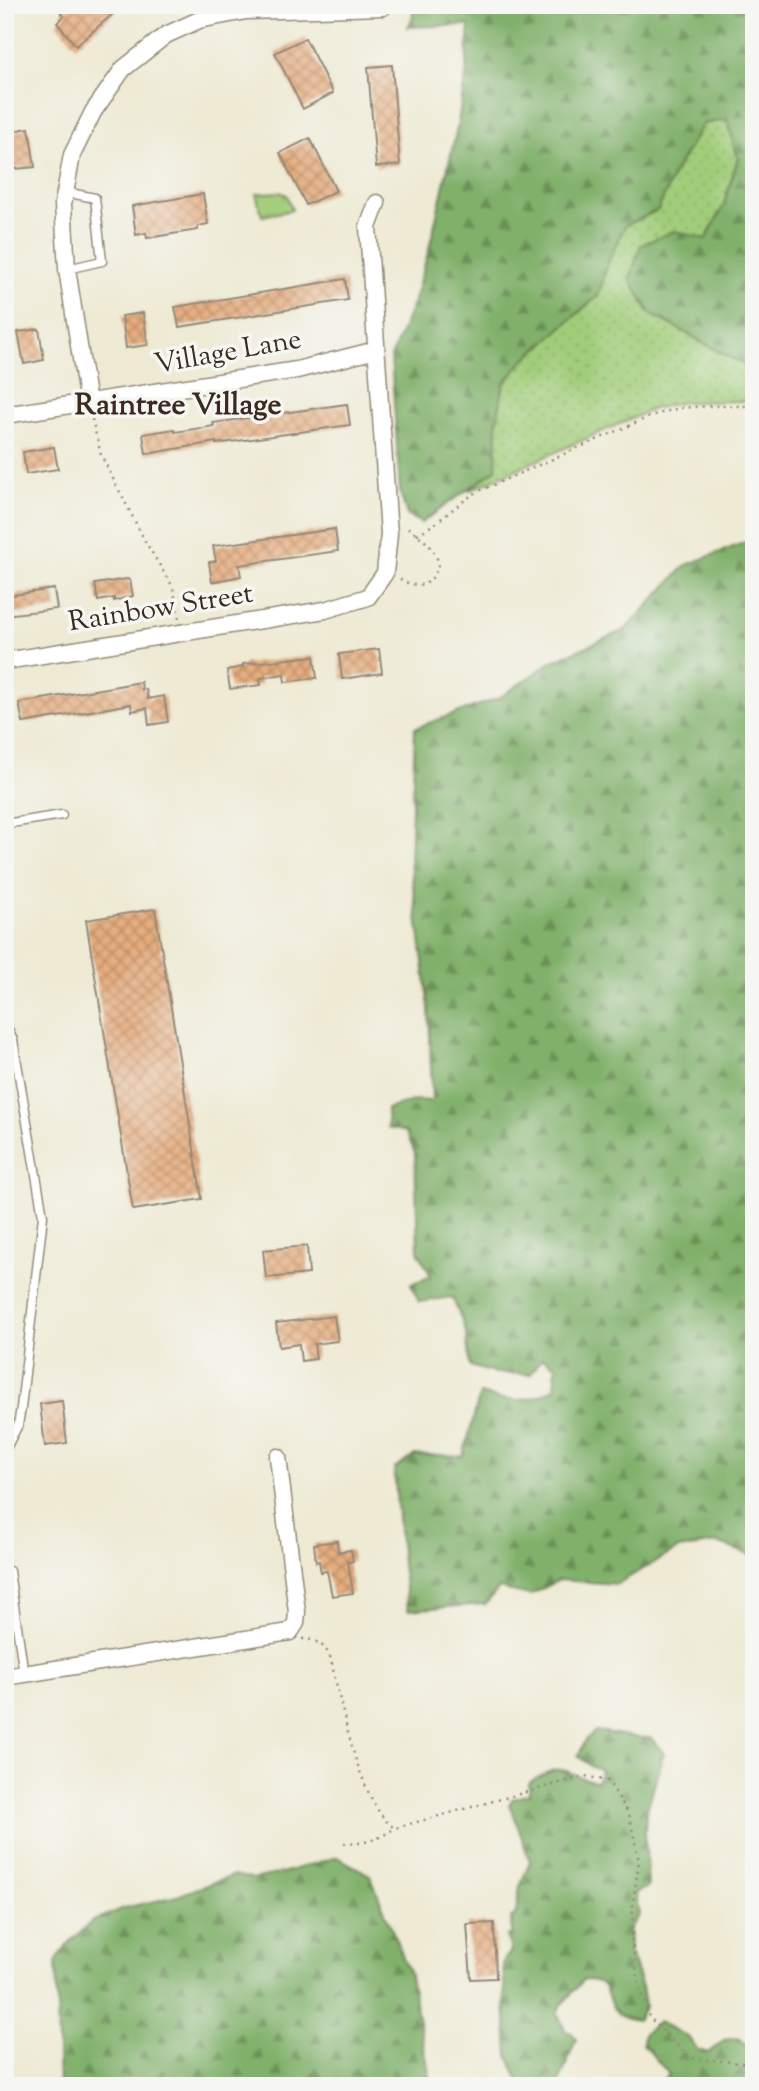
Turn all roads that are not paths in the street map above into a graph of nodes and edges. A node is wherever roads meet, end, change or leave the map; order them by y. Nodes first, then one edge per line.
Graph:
1 (383, 7) edge
2 (65, 192) junction
3 (377, 203) dead end
4 (67, 269) junction
5 (376, 350) junction
6 (88, 402) junction
7 (5, 415) edge
8 (5, 660) edge
9 (62, 815) dead end
10 (5, 824) edge
11 (5, 1022) edge
12 (5, 1450) edge
13 (278, 1457) dead end
14 (5, 1572) edge
15 (24, 1674) junction
16 (5, 1677) edge

1 - 2 street
2 - 4 street
2 - 4 lane
3 - 5 street
4 - 6 street
5 - 6 street, Village Lane
5 - 8 street, Rainbow Street
6 - 7 street, Village Lane
9 - 10 lane
11 - 12 lane
13 - 15 street
14 - 15 lane
15 - 16 street

